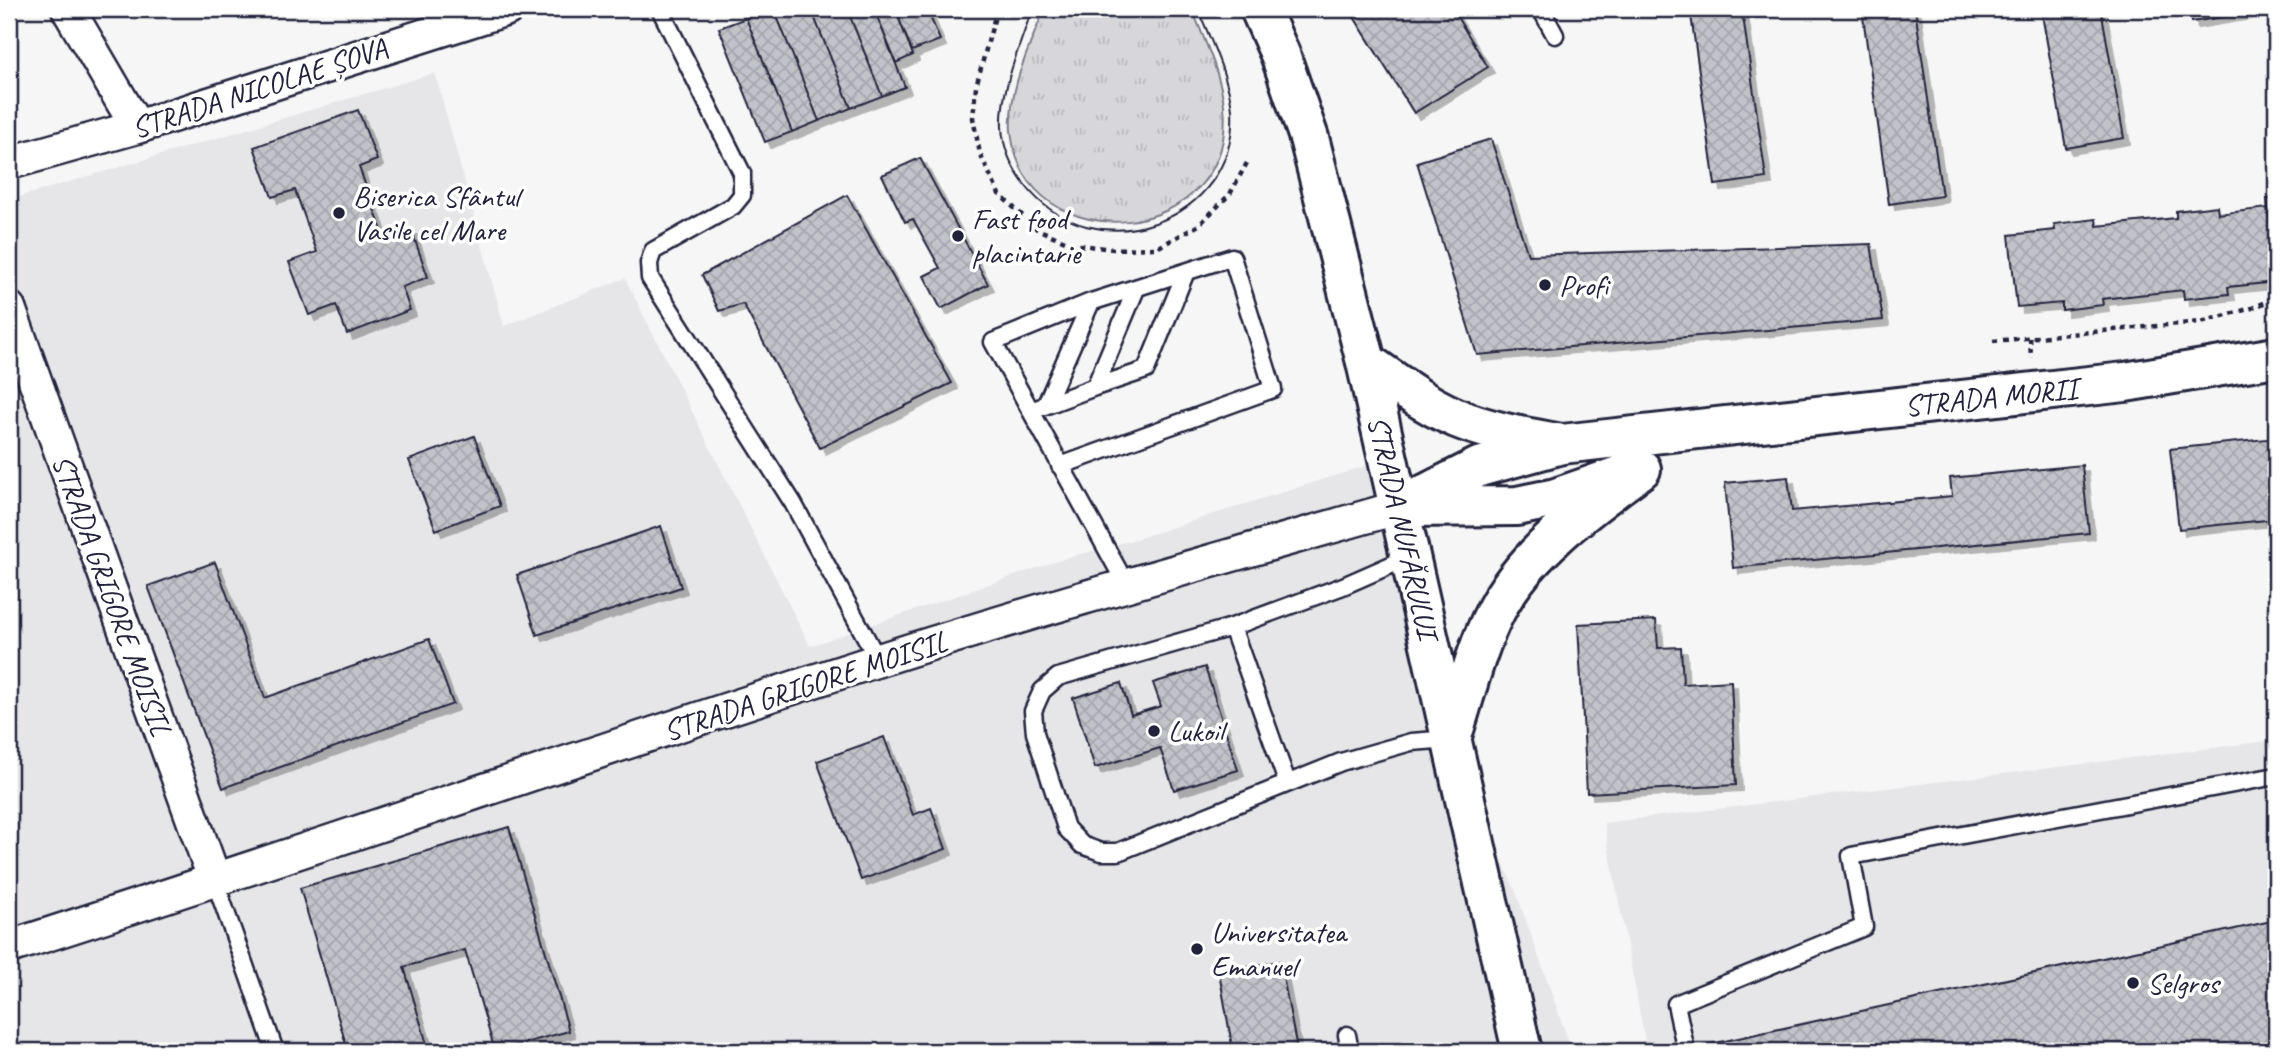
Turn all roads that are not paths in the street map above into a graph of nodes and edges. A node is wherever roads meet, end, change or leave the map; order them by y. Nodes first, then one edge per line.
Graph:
1 (68, 9) edge
2 (508, 9) edge
3 (660, 9) edge
4 (1260, 9) edge
5 (1541, 9) edge
6 (1555, 36) dead end
7 (136, 127) junction
8 (9, 163) edge
9 (1185, 274) junction
10 (1136, 289) junction
11 (1091, 302) junction
12 (9, 308) edge
13 (2276, 356) edge
14 (1366, 362) junction
15 (1095, 387) junction
16 (1046, 404) junction
17 (1031, 411) junction
18 (1705, 428) junction
19 (1562, 444) junction
20 (1059, 466) junction
21 (1641, 469) junction
22 (1400, 507) junction
23 (1409, 557) junction
24 (1127, 586) junction
25 (1232, 627) junction
26 (878, 660) junction
27 (1451, 740) junction
28 (2276, 776) edge
29 (1287, 782) junction
30 (215, 881) junction
31 (9, 947) edge
32 (1347, 1035) dead end
33 (275, 1051) edge
34 (1350, 1051) edge
35 (1522, 1051) edge
36 (1686, 1051) edge

1 - 7 street
2 - 7 street, STRADA NICOLAE ȘOVA
3 - 26 lane
4 - 14 main road, STRADA NUFĂRULUI
5 - 6 lane
7 - 8 street, STRADA NICOLAE ȘOVA
9 - 10 lane
9 - 15 lane
9 - 20 lane
10 - 11 lane
10 - 15 lane
11 - 16 lane
11 - 17 lane
12 - 30 street, STRADA GRIGORE MOISIL
13 - 18 main road, STRADA MORII
14 - 19 main road
14 - 22 main road, STRADA NUFĂRULUI
15 - 16 lane
16 - 17 lane
17 - 20 lane
18 - 19 main road, STRADA MORII
18 - 21 main road, STRADA MORII
19 - 22 main road, STRADA MORII
20 - 24 lane
21 - 22 main road, STRADA MORII
21 - 27 main road
22 - 23 main road, STRADA NUFĂRULUI
22 - 24 street, STRADA GRIGORE MOISIL
23 - 25 lane
23 - 27 main road, STRADA NUFĂRULUI
24 - 26 street, STRADA GRIGORE MOISIL
25 - 29 lane
25 - 29 lane
26 - 30 street, STRADA GRIGORE MOISIL
27 - 29 lane
27 - 35 main road, STRADA NUFĂRULUI
28 - 36 lane
30 - 31 street, STRADA GRIGORE MOISIL
30 - 33 lane
32 - 34 lane

